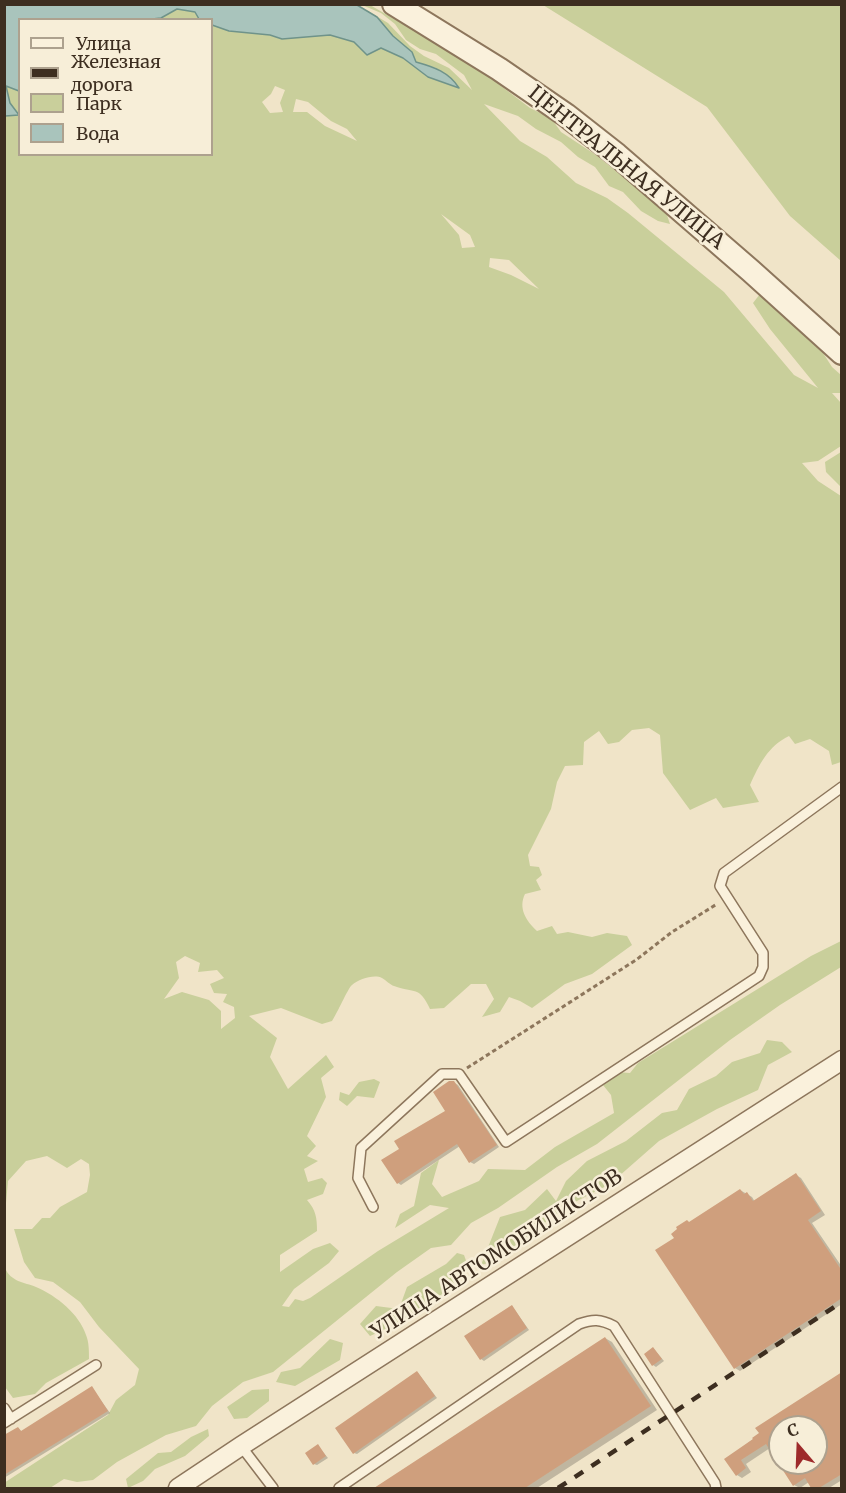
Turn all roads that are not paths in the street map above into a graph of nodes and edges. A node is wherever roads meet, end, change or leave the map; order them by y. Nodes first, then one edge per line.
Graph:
1 (394, 4) edge
2 (842, 353) edge
3 (842, 787) edge
4 (842, 1060) edge
5 (373, 1207) dead end
6 (96, 1365) dead end
7 (4, 1408) edge
8 (8, 1421) edge
9 (241, 1446) junction
10 (178, 1488) edge
11 (273, 1488) edge
12 (339, 1488) edge
13 (716, 1488) edge

1 - 2 street, ЦЕНТРАЛЬНАЯ УЛИЦА
3 - 5 lane
4 - 9 street, УЛИЦА АВТОМОБИЛИСТОВ
6 - 8 lane
7 - 8 lane
9 - 10 street, УЛИЦА АВТОМОБИЛИСТОВ
9 - 11 lane
12 - 13 lane

